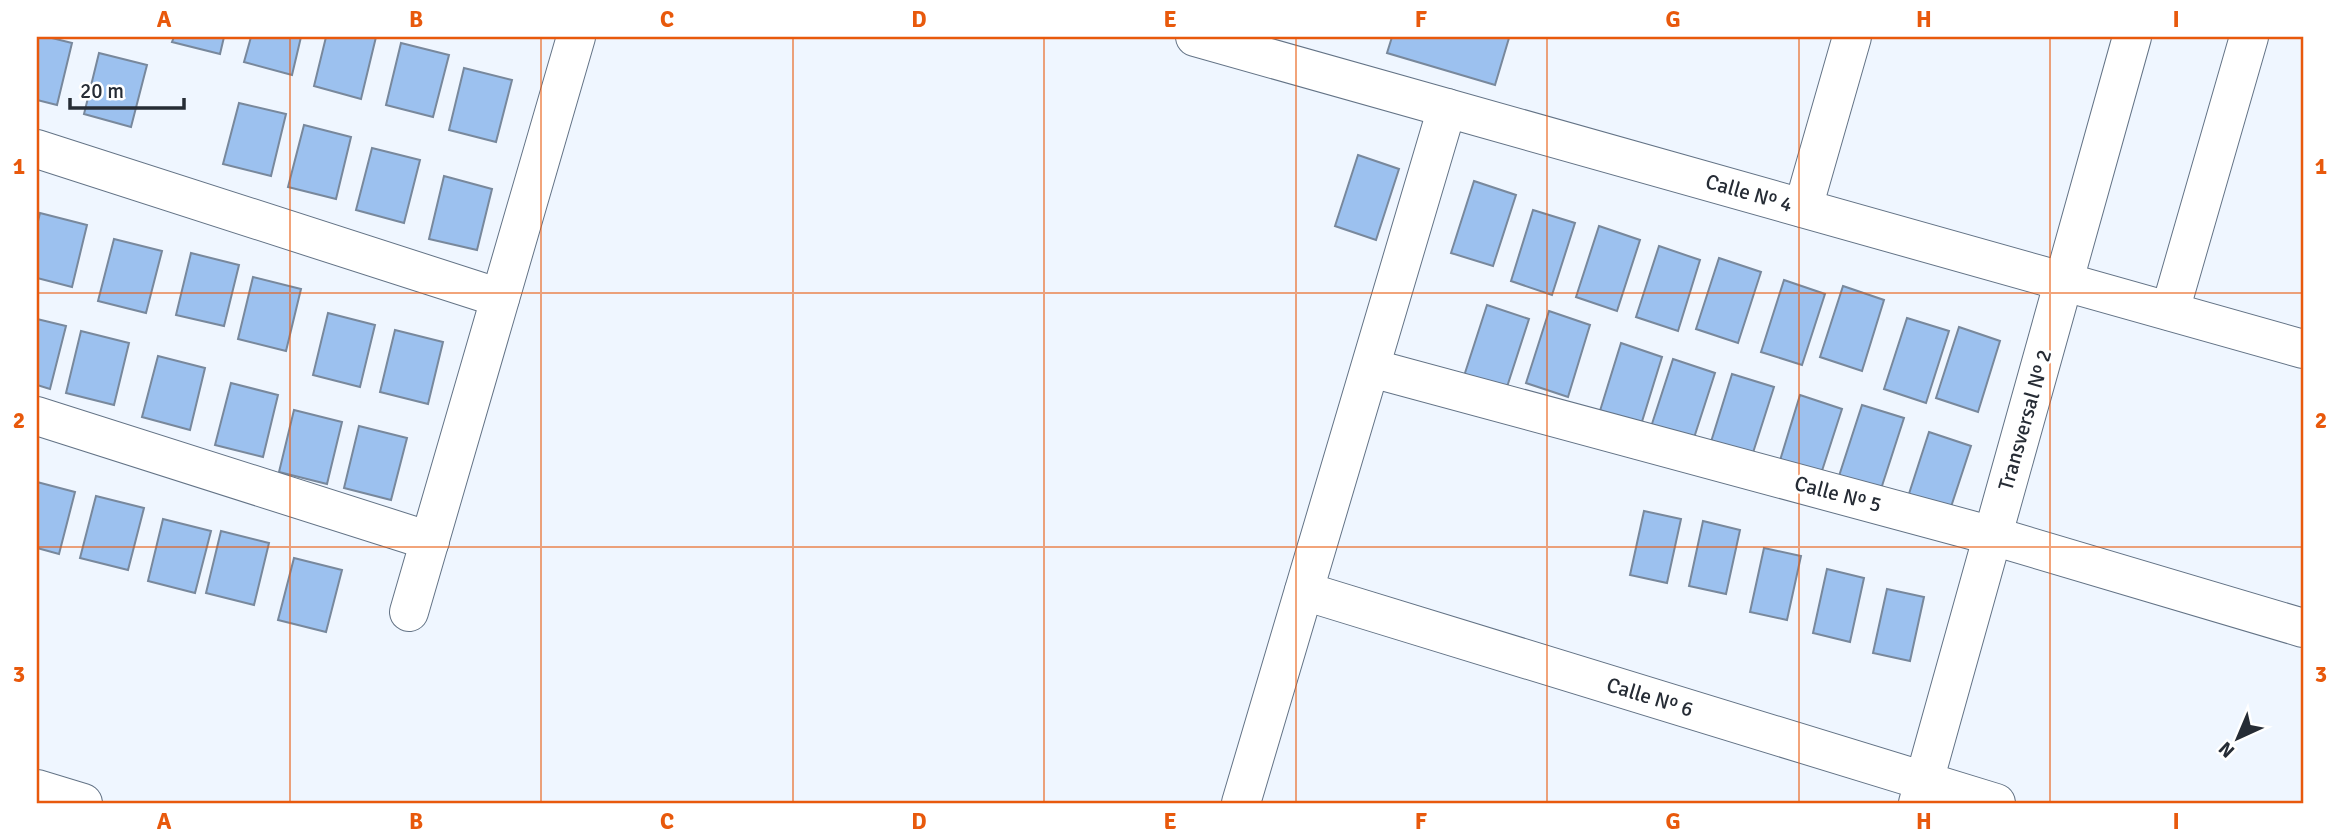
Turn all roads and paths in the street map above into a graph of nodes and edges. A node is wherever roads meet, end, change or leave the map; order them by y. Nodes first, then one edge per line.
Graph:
1 (1195, 37) edge
2 (1852, 37) edge
3 (2132, 37) edge
4 (2249, 37) edge
5 (570, 38) edge
6 (1447, 108) junction
7 (37, 149) edge
8 (1803, 208) junction
9 (2064, 282) junction
10 (500, 298) junction
11 (2171, 311) junction
12 (2303, 349) edge
13 (1371, 368) junction
14 (37, 416) edge
15 (1993, 536) junction
16 (430, 541) junction
17 (1304, 591) junction
18 (410, 612) dead end
19 (2303, 628) edge
20 (37, 789) edge
21 (1921, 792) edge
22 (83, 803) edge
23 (1241, 803) edge
24 (1996, 803) edge

1 - 6 street, Calle Nº 4
2 - 8 street
3 - 9 street, Transversal Nº 2
4 - 11 street
5 - 10 street
6 - 8 street, Calle Nº 4
6 - 13 street
7 - 10 street
8 - 9 street, Calle Nº 4
9 - 11 street, Calle Nº 4
9 - 15 street, Transversal Nº 2
10 - 16 street
11 - 12 street, Calle Nº 4
13 - 15 street, Calle Nº 5
13 - 17 street
14 - 16 street
15 - 19 street, Calle Nº 5
15 - 21 street, Transversal Nº 2
16 - 18 street
17 - 21 street, Calle Nº 6
17 - 23 street
20 - 22 street
21 - 24 street, Calle Nº 6

